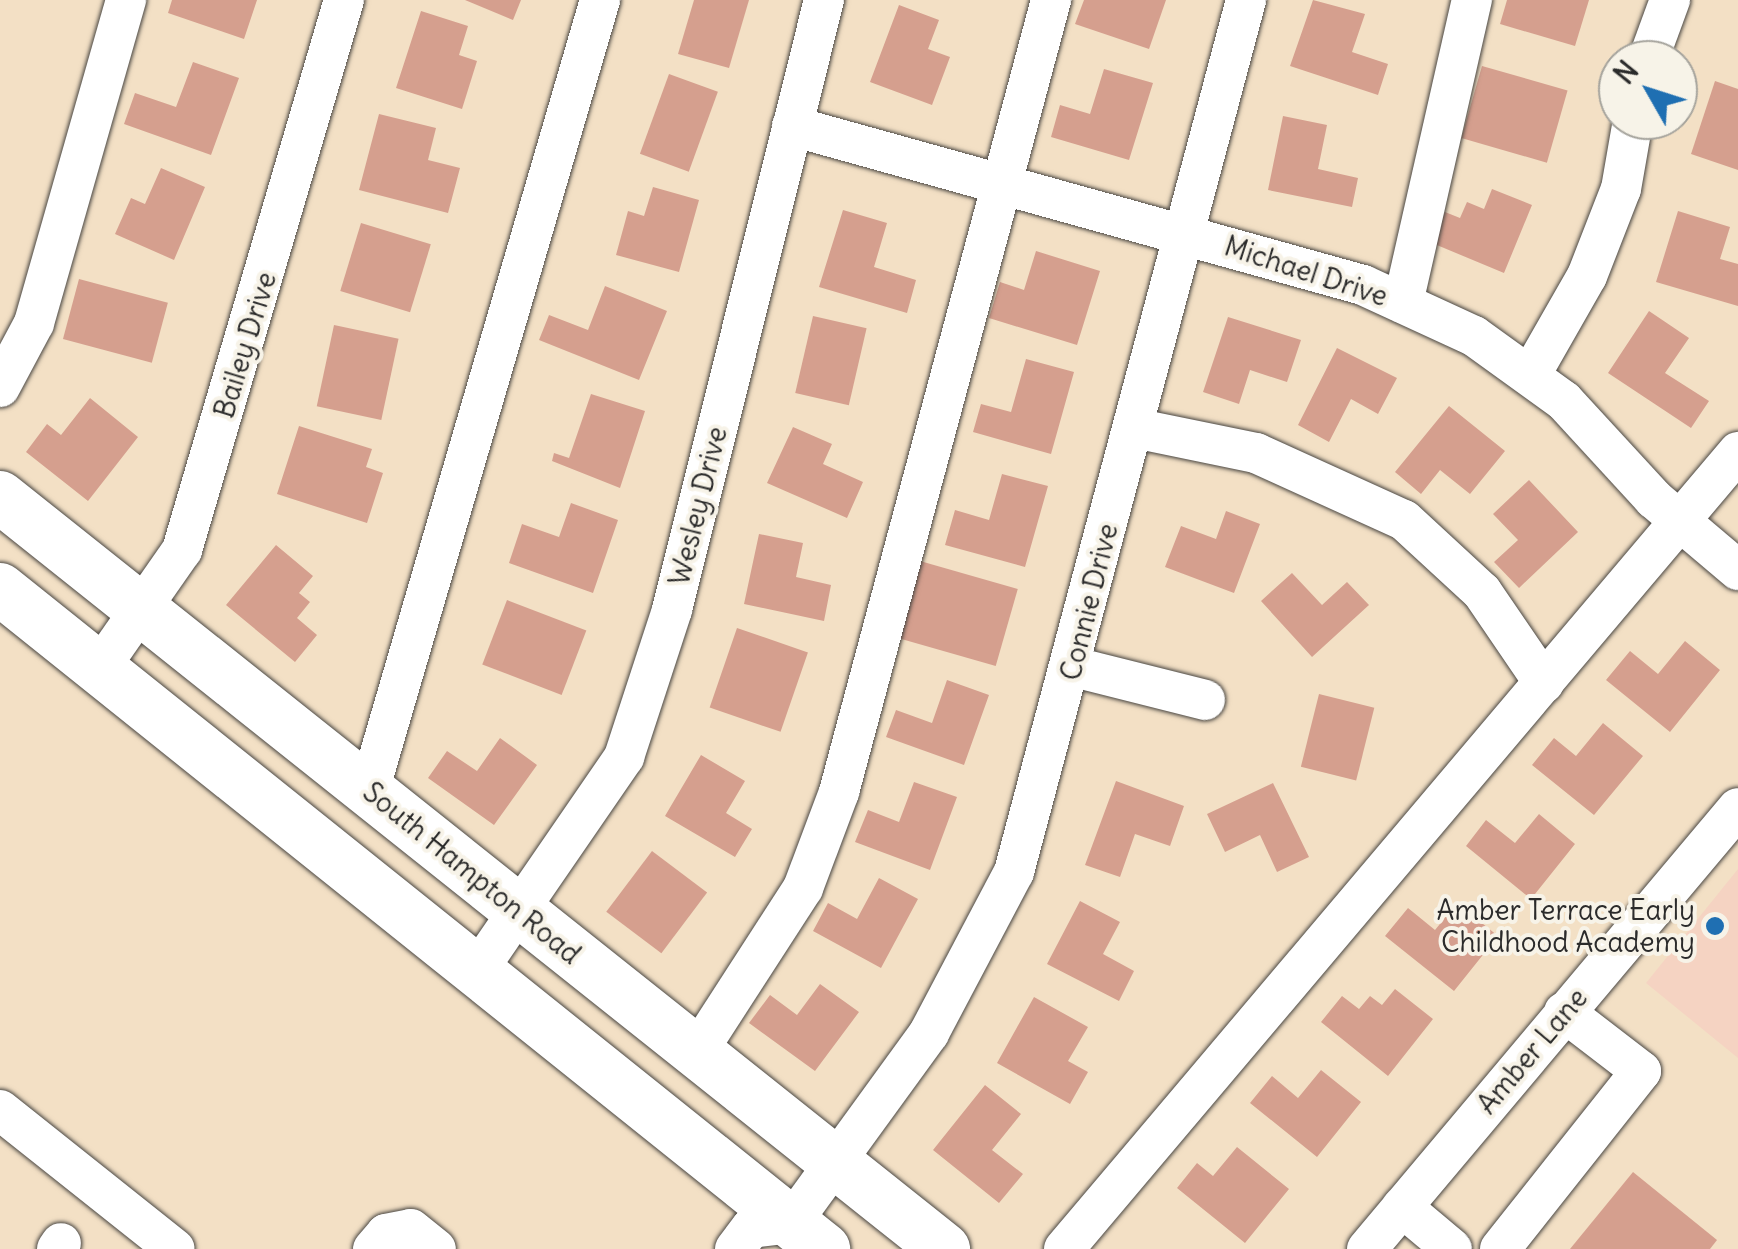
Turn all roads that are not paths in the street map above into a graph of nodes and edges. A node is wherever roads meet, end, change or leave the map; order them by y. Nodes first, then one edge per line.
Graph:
1 (126, 0) edge
2 (344, 0) edge
3 (600, 0) edge
4 (824, 0) edge
5 (1051, 0) edge
6 (1246, 0) edge
7 (1472, 0) edge
8 (1670, 0) edge
9 (1655, 40) edge
10 (792, 126) junction
11 (1630, 140) edge
12 (1004, 183) junction
13 (1183, 232) junction
14 (1403, 303) junction
15 (1531, 374) junction
16 (0, 386) edge
17 (1134, 428) junction
18 (1738, 452) edge
19 (0, 496) edge
20 (1680, 521) junction
21 (1738, 570) edge
22 (0, 589) edge
23 (139, 608) junction
24 (1074, 667) junction
25 (99, 669) junction
26 (1544, 682) junction
27 (1206, 700) dead end
28 (369, 791) junction
29 (1738, 808) edge
30 (523, 914) junction
31 (477, 971) junction
32 (1564, 1012) junction
33 (698, 1052) junction
34 (0, 1110) edge
35 (837, 1164) junction
36 (1402, 1207) junction
37 (802, 1240) edge
38 (175, 1249) edge
39 (373, 1249) edge
40 (436, 1249) edge
41 (736, 1249) edge
42 (944, 1249) edge
43 (1064, 1249) edge
44 (1367, 1249) edge
45 (1452, 1249) edge
46 (1500, 1249) edge

1 - 16 street
2 - 23 street, Bailey Drive
3 - 28 street
4 - 10 street, Wesley Drive
5 - 12 street
6 - 13 street, Connie Drive
7 - 14 street
8 - 9 street
10 - 12 street, Michael Drive
10 - 30 street, Wesley Drive
11 - 15 street
12 - 13 street, Michael Drive
12 - 33 street
13 - 14 street, Michael Drive
13 - 17 street, Connie Drive
14 - 15 street, Michael Drive
15 - 20 street, Michael Drive
17 - 24 street, Connie Drive
17 - 26 street
18 - 20 street
19 - 23 main road, South Hampton Road
20 - 21 street, Michael Drive
20 - 26 street
22 - 25 main road
23 - 25 street, Bailey Drive
23 - 28 main road, South Hampton Road
24 - 27 street
24 - 35 street, Connie Drive
25 - 31 main road
26 - 43 street
28 - 30 main road, South Hampton Road
29 - 32 street, Amber Lane
30 - 31 street, Wesley Drive
30 - 33 main road, South Hampton Road
31 - 37 main road
32 - 36 street, Amber Lane
32 - 46 street
33 - 35 main road, South Hampton Road
34 - 38 street
35 - 37 street, Connie Drive
35 - 42 main road, South Hampton Road
36 - 44 street, Amber Lane
36 - 45 street
37 - 41 street
39 - 40 street

